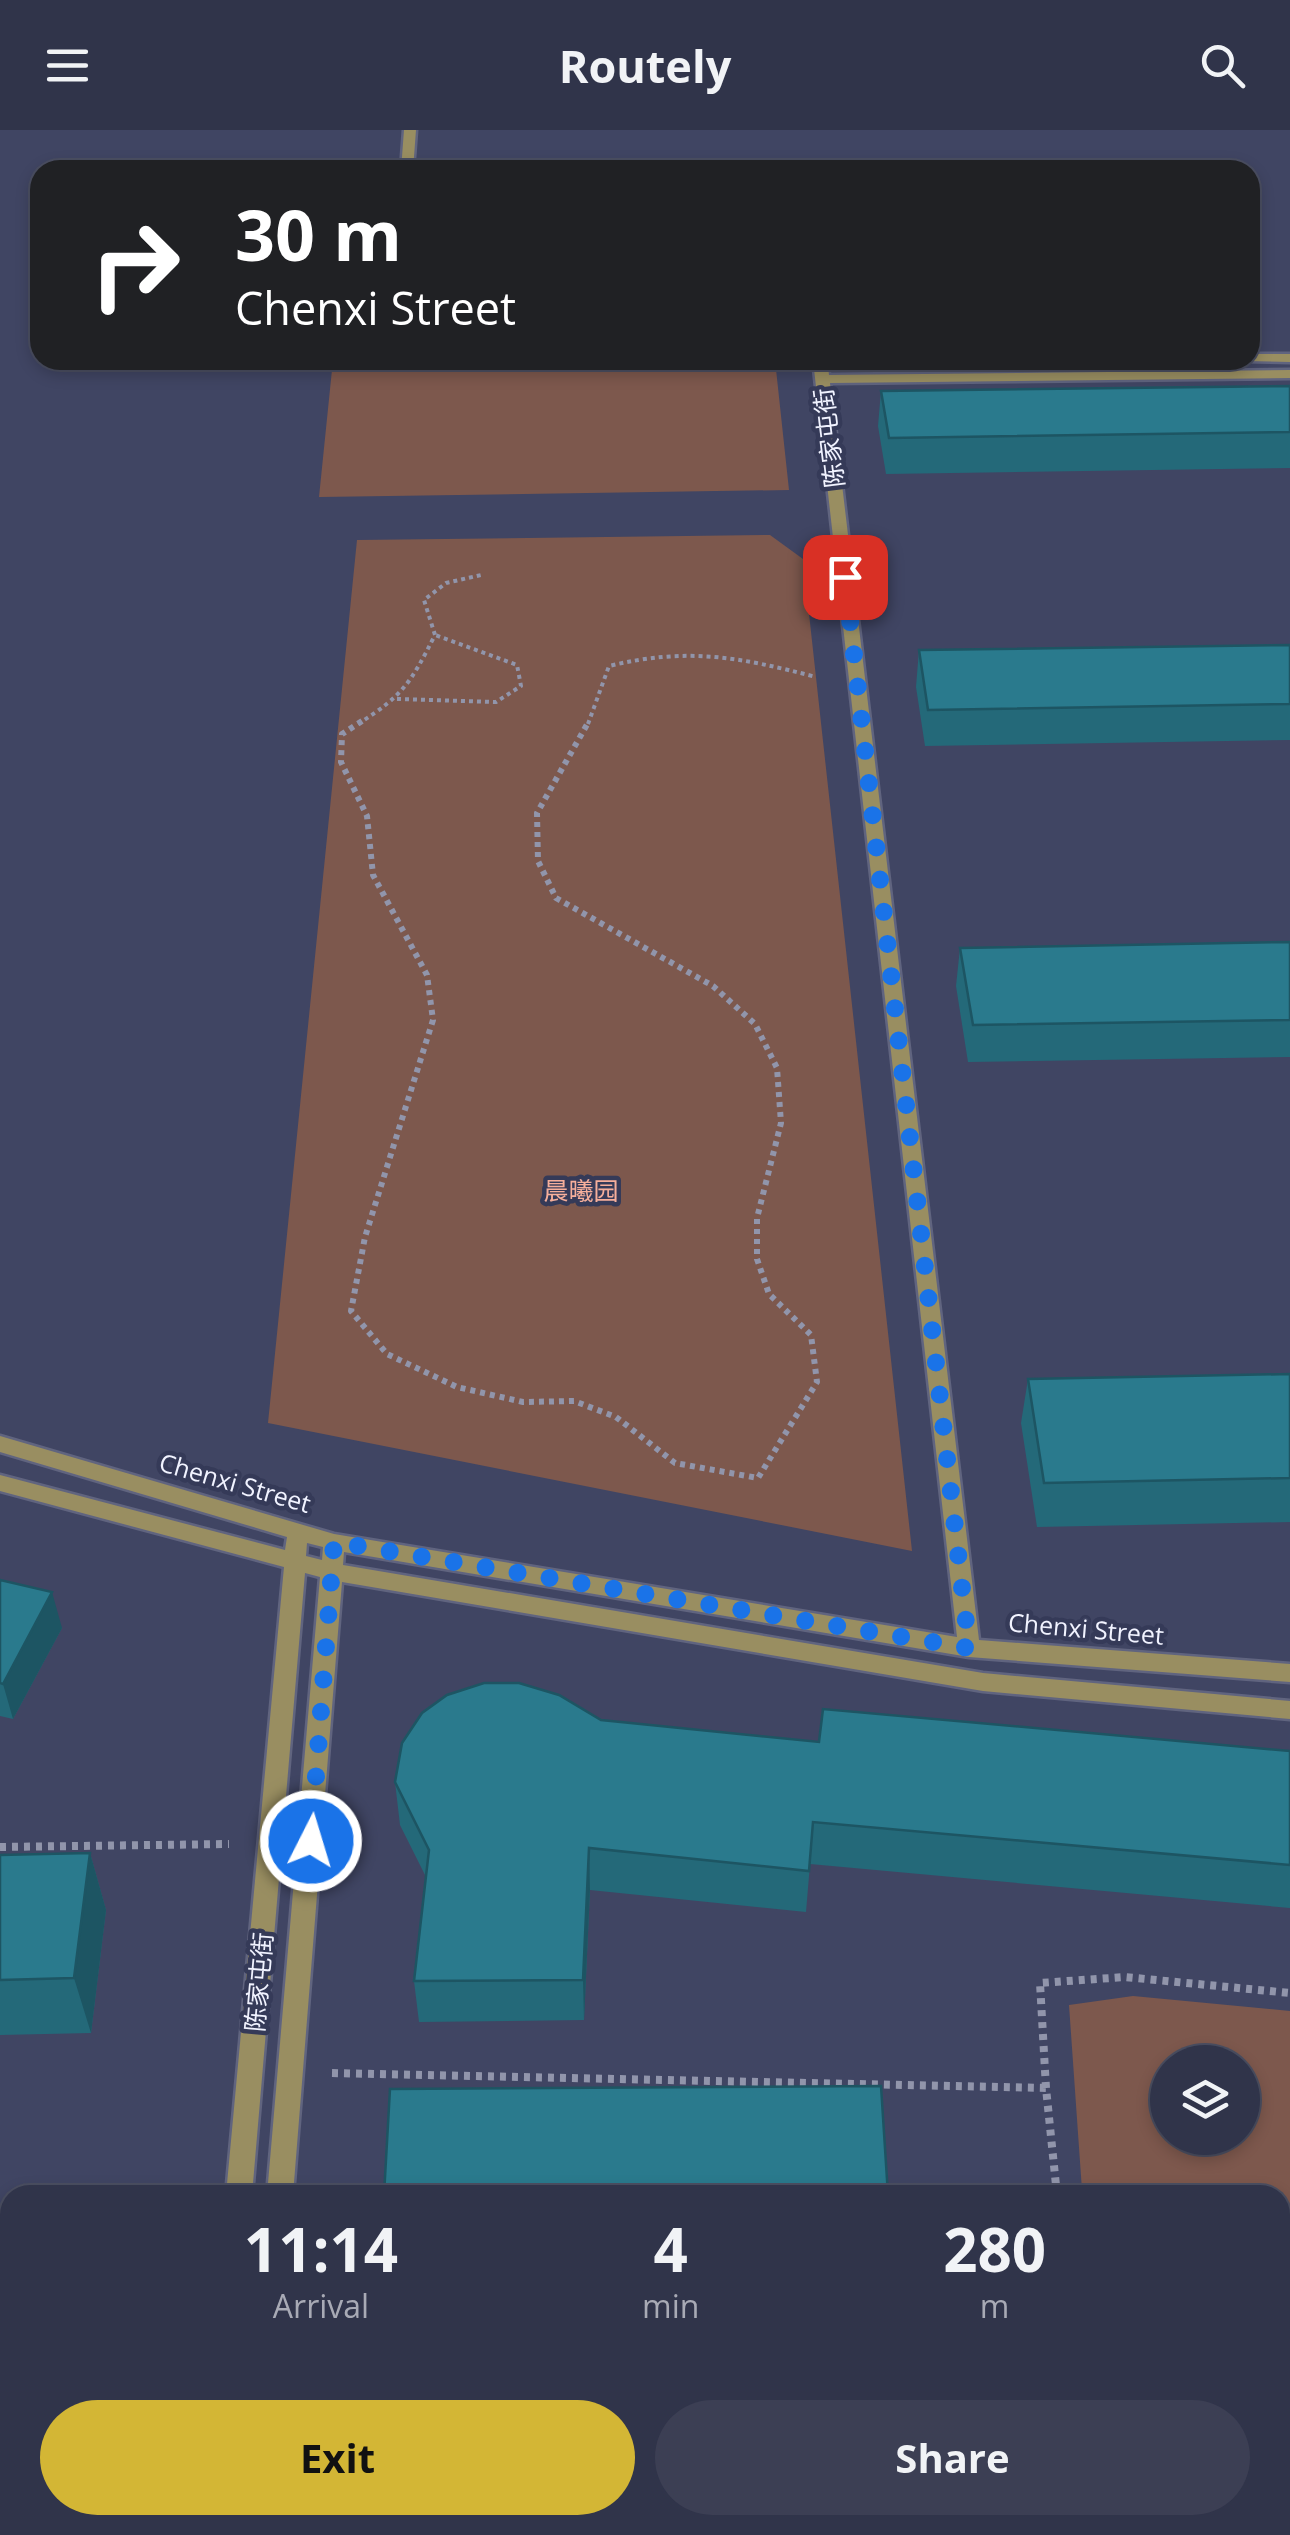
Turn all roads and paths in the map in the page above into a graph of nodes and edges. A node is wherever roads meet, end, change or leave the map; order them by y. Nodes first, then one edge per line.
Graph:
1 (410, 130) edge
2 (408, 160) edge
3 (1260, 358) edge
4 (1290, 358) edge
5 (820, 370) edge
6 (1021, 370) edge
7 (1290, 374) edge
8 (480, 575) dead end
9 (435, 635) junction
10 (818, 677) dead end
11 (397, 699) junction
12 (0, 1444) edge
13 (0, 1483) edge
14 (298, 1529) junction
15 (334, 1542) junction
16 (296, 1565) junction
17 (334, 1572) junction
18 (969, 1648) junction
19 (1290, 1672) edge
20 (1290, 1710) edge
21 (271, 1844) junction
22 (0, 1847) edge
23 (1290, 1992) edge
24 (291, 2072) junction
25 (1046, 2088) junction
26 (240, 2185) edge
27 (281, 2185) edge
28 (1055, 2185) edge

1 - 2 street
3 - 4 street
5 - 18 street, 陈家屯街
6 - 7 street
8 - 9 path
9 - 11 path
9 - 11 path
10 - 11 path
12 - 14 street, Chenxi Street
13 - 16 street
14 - 15 street, Chenxi Street
14 - 16 street, 陈家屯街
15 - 17 street, 陈家屯街
15 - 18 street, Chenxi Street
16 - 17 street
16 - 21 street, 陈家屯街
17 - 20 street
17 - 24 street, 陈家屯街
18 - 19 street, Chenxi Street
21 - 22 path
21 - 26 street, 陈家屯街
23 - 25 path
24 - 25 path
24 - 27 street, 陈家屯街
25 - 28 path

